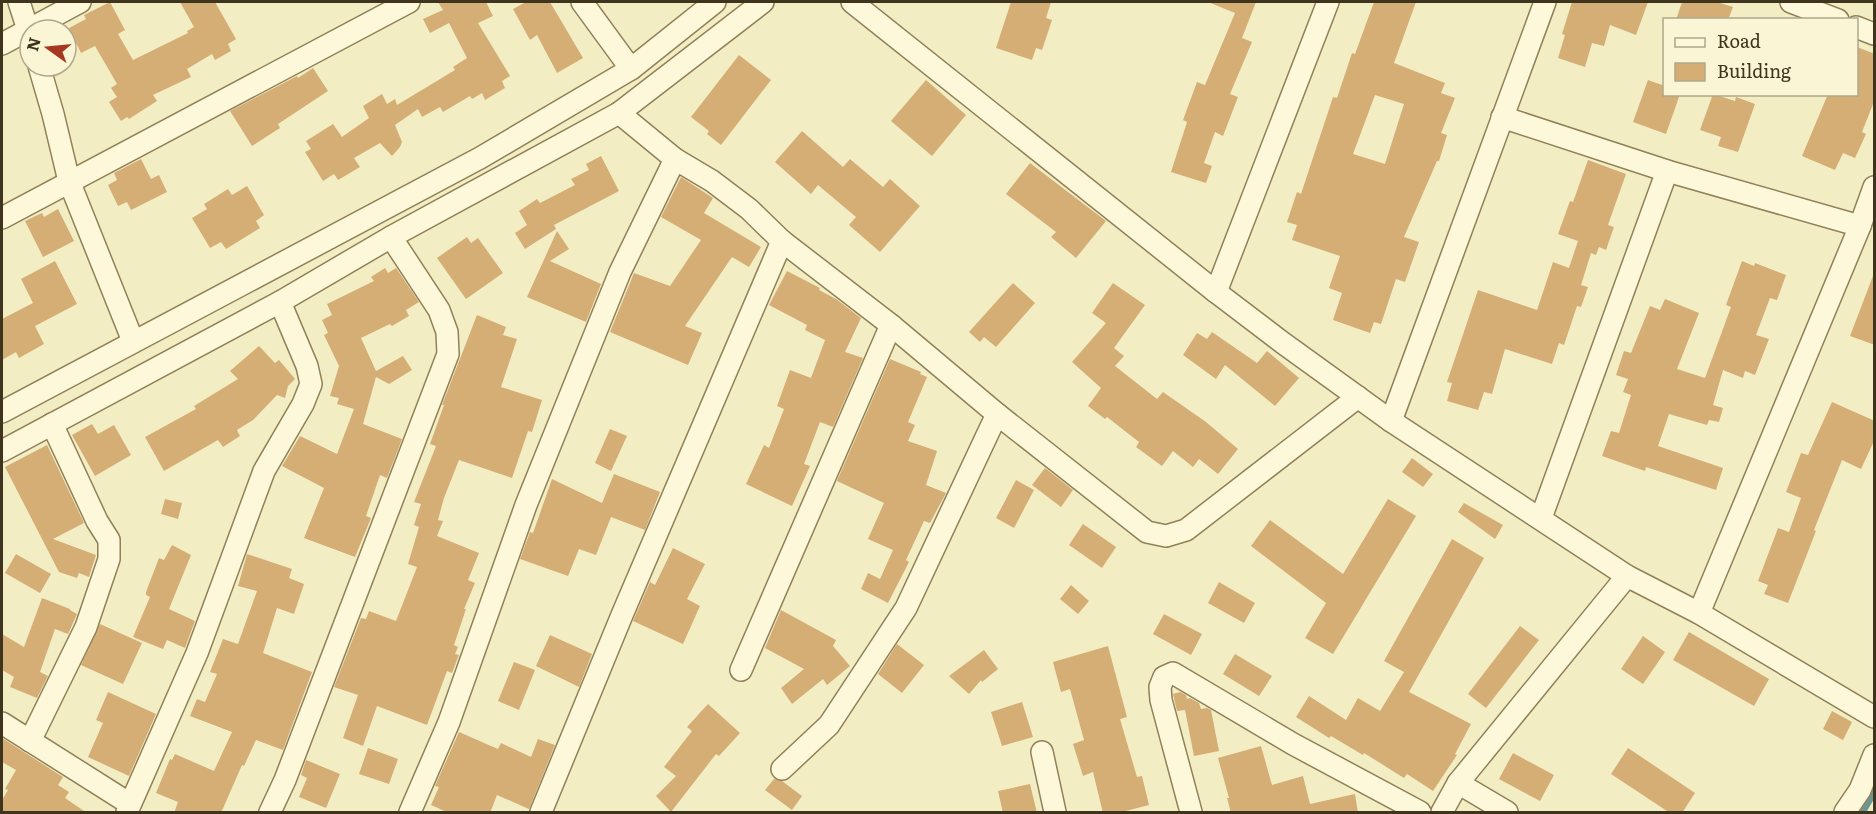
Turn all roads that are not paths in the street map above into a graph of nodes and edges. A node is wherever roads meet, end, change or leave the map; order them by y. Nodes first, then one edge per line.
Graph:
1 (19, 2) edge
2 (80, 2) edge
3 (409, 2) edge
4 (582, 2) edge
5 (715, 2) edge
6 (763, 2) edge
7 (852, 2) edge
8 (1328, 2) edge
9 (1545, 2) edge
10 (1791, 2) edge
11 (24, 18) edge
12 (53, 18) edge
13 (1833, 18) edge
14 (1858, 27) edge
15 (1875, 34) edge
16 (18, 37) edge
17 (2, 44) edge
18 (631, 69) junction
19 (42, 78) edge
20 (619, 112) junction
21 (1502, 117) junction
22 (675, 159) junction
23 (1667, 171) junction
24 (69, 181) junction
25 (1875, 187) edge
26 (2, 218) edge
27 (1860, 226) junction
28 (391, 237) junction
29 (783, 241) junction
30 (1216, 292) junction
31 (280, 302) junction
32 (891, 326) junction
33 (133, 341) junction
34 (1358, 397) junction
35 (2, 412) edge
36 (997, 414) junction
37 (1391, 420) junction
38 (52, 424) junction
39 (2, 451) edge
40 (1540, 518) junction
41 (1627, 576) junction
42 (1699, 613) junction
43 (741, 670) dead end
44 (1875, 717) edge
45 (2, 723) edge
46 (30, 741) junction
47 (1042, 752) dead end
48 (1875, 755) edge
49 (782, 768) dead end
50 (1458, 783) junction
51 (128, 808) edge
52 (270, 813) edge
53 (410, 813) edge
54 (541, 813) edge
55 (1055, 813) edge
56 (1191, 813) edge
57 (1420, 813) edge
58 (1442, 813) edge
59 (1507, 813) edge
60 (1845, 813) edge

1 - 11 street
2 - 12 street
3 - 24 street
4 - 18 street
5 - 18 street
6 - 20 street
7 - 30 street
8 - 30 street
9 - 21 street
10 - 13 street
14 - 15 street
16 - 17 street
18 - 33 street
19 - 24 street
20 - 22 street
20 - 28 street
21 - 23 street
21 - 37 street
22 - 29 street
22 - 53 street
23 - 27 street
23 - 40 street
24 - 26 street
24 - 33 street
25 - 27 street
27 - 42 street
28 - 31 street
28 - 52 street
29 - 32 street
29 - 54 street
30 - 34 street
31 - 38 street
31 - 51 street
32 - 36 street
32 - 43 street
33 - 35 street
34 - 36 street
34 - 37 street
36 - 49 street
37 - 40 street
38 - 39 street
38 - 46 street
40 - 41 street
41 - 42 street
41 - 50 street
42 - 44 street
45 - 46 street
46 - 51 street
47 - 55 street
48 - 60 street
50 - 58 street
50 - 59 street
56 - 57 street

